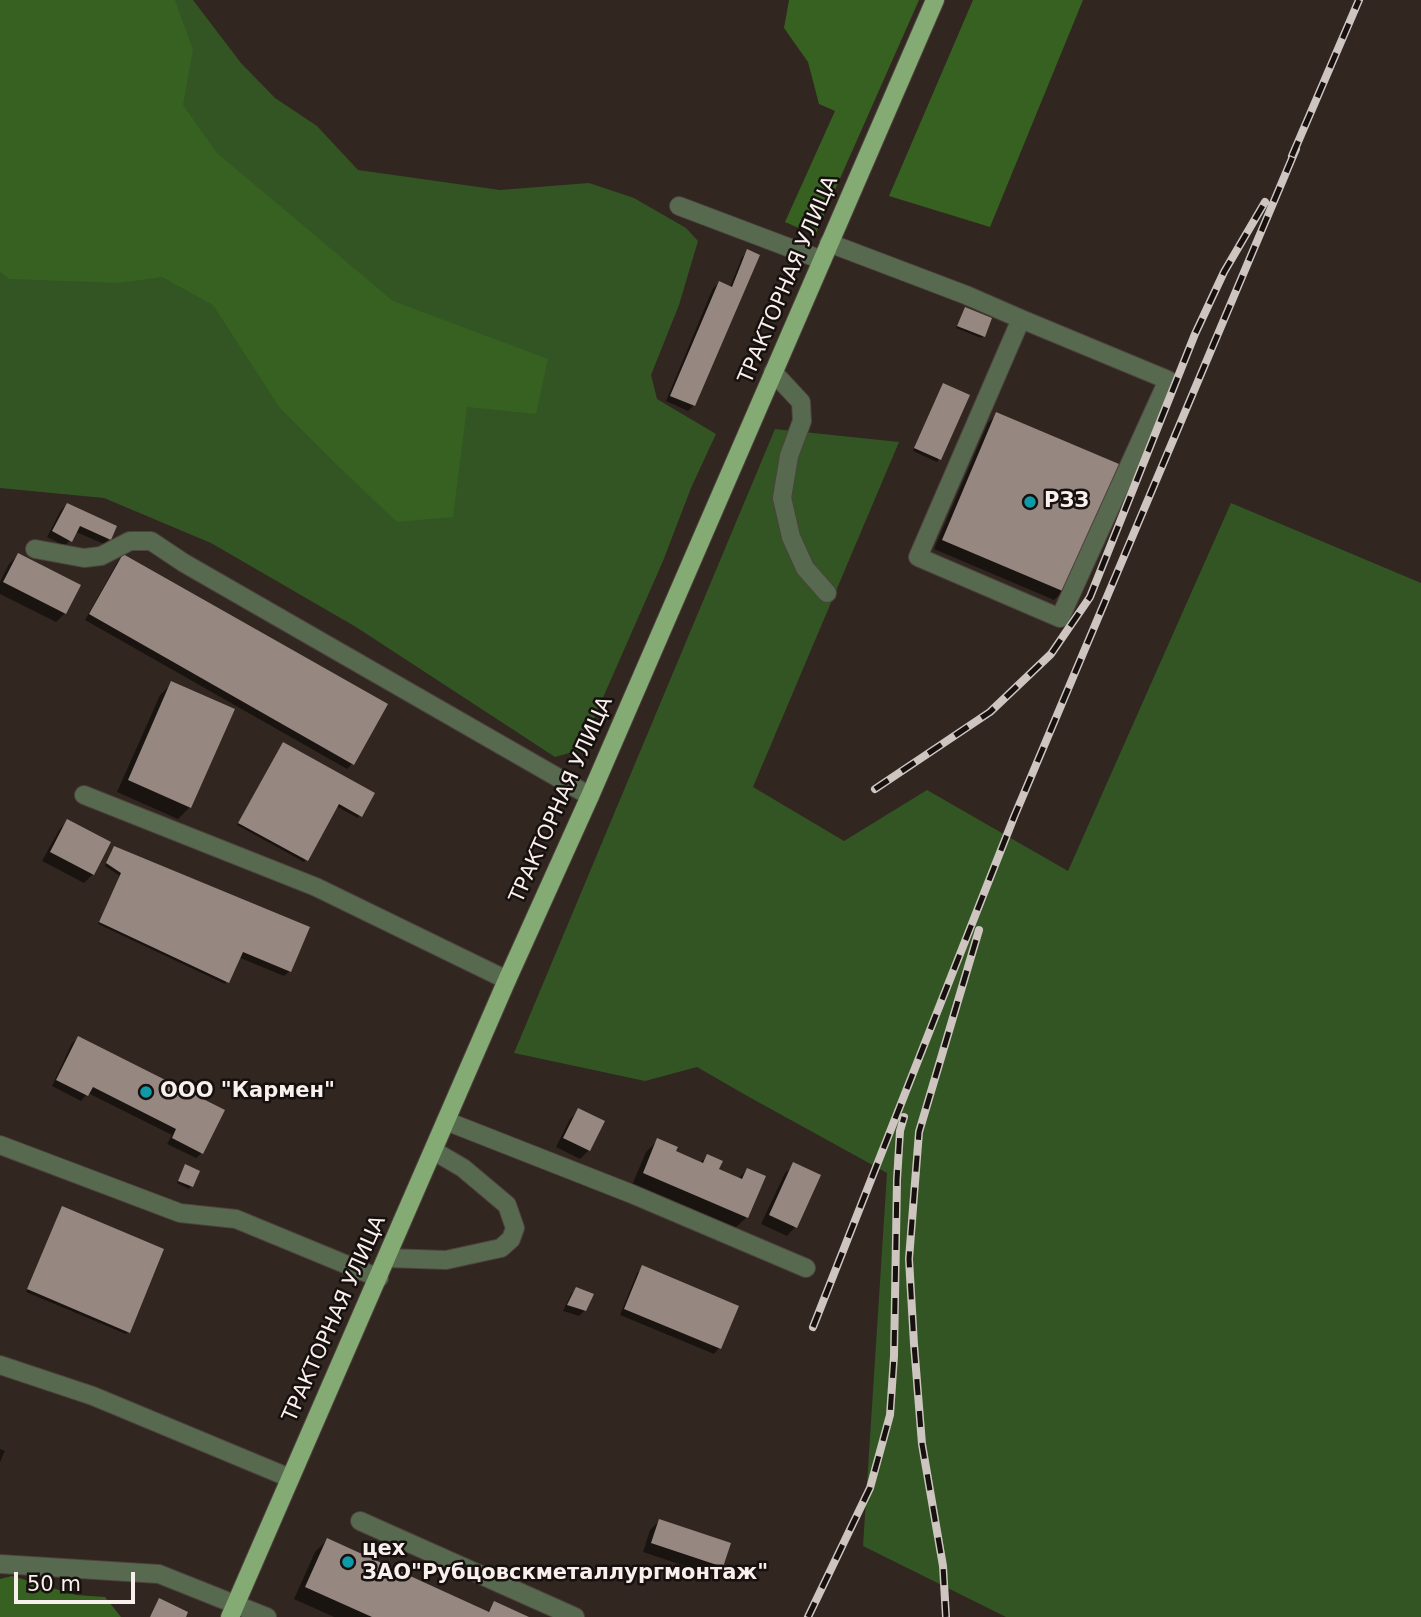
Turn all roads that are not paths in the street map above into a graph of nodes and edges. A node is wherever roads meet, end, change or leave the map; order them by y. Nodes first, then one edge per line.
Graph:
1 (935, 0) edge
2 (679, 206) dead end
3 (825, 251) junction
4 (1021, 319) junction
5 (773, 372) junction
6 (36, 549) dead end
7 (827, 593) dead end
8 (83, 795) dead end
9 (590, 796) junction
10 (507, 980) junction
11 (446, 1121) junction
12 (0, 1145) edge
13 (434, 1151) junction
14 (387, 1258) junction
15 (806, 1268) dead end
16 (379, 1278) junction
17 (0, 1365) edge
18 (290, 1478) junction
19 (360, 1521) dead end
20 (0, 1564) edge
21 (233, 1610) edge
22 (547, 1611) edge
23 (267, 1617) edge
24 (575, 1617) edge

1 - 3 main road, ТРАКТОРНАЯ УЛИЦА
2 - 3 lane
3 - 4 lane
3 - 5 main road, ТРАКТОРНАЯ УЛИЦА
4 - 4 lane
5 - 7 lane
5 - 9 main road, ТРАКТОРНАЯ УЛИЦА
6 - 9 lane
8 - 10 lane
9 - 10 main road, ТРАКТОРНАЯ УЛИЦА
10 - 11 main road, ТРАКТОРНАЯ УЛИЦА
11 - 13 main road, ТРАКТОРНАЯ УЛИЦА
11 - 15 lane
12 - 16 lane
13 - 14 main road, ТРАКТОРНАЯ УЛИЦА
13 - 14 lane
14 - 16 main road, ТРАКТОРНАЯ УЛИЦА
16 - 18 main road, ТРАКТОРНАЯ УЛИЦА
17 - 18 lane
18 - 21 main road, ТРАКТОРНАЯ УЛИЦА
19 - 22 lane
20 - 21 lane
21 - 23 lane
22 - 24 lane

